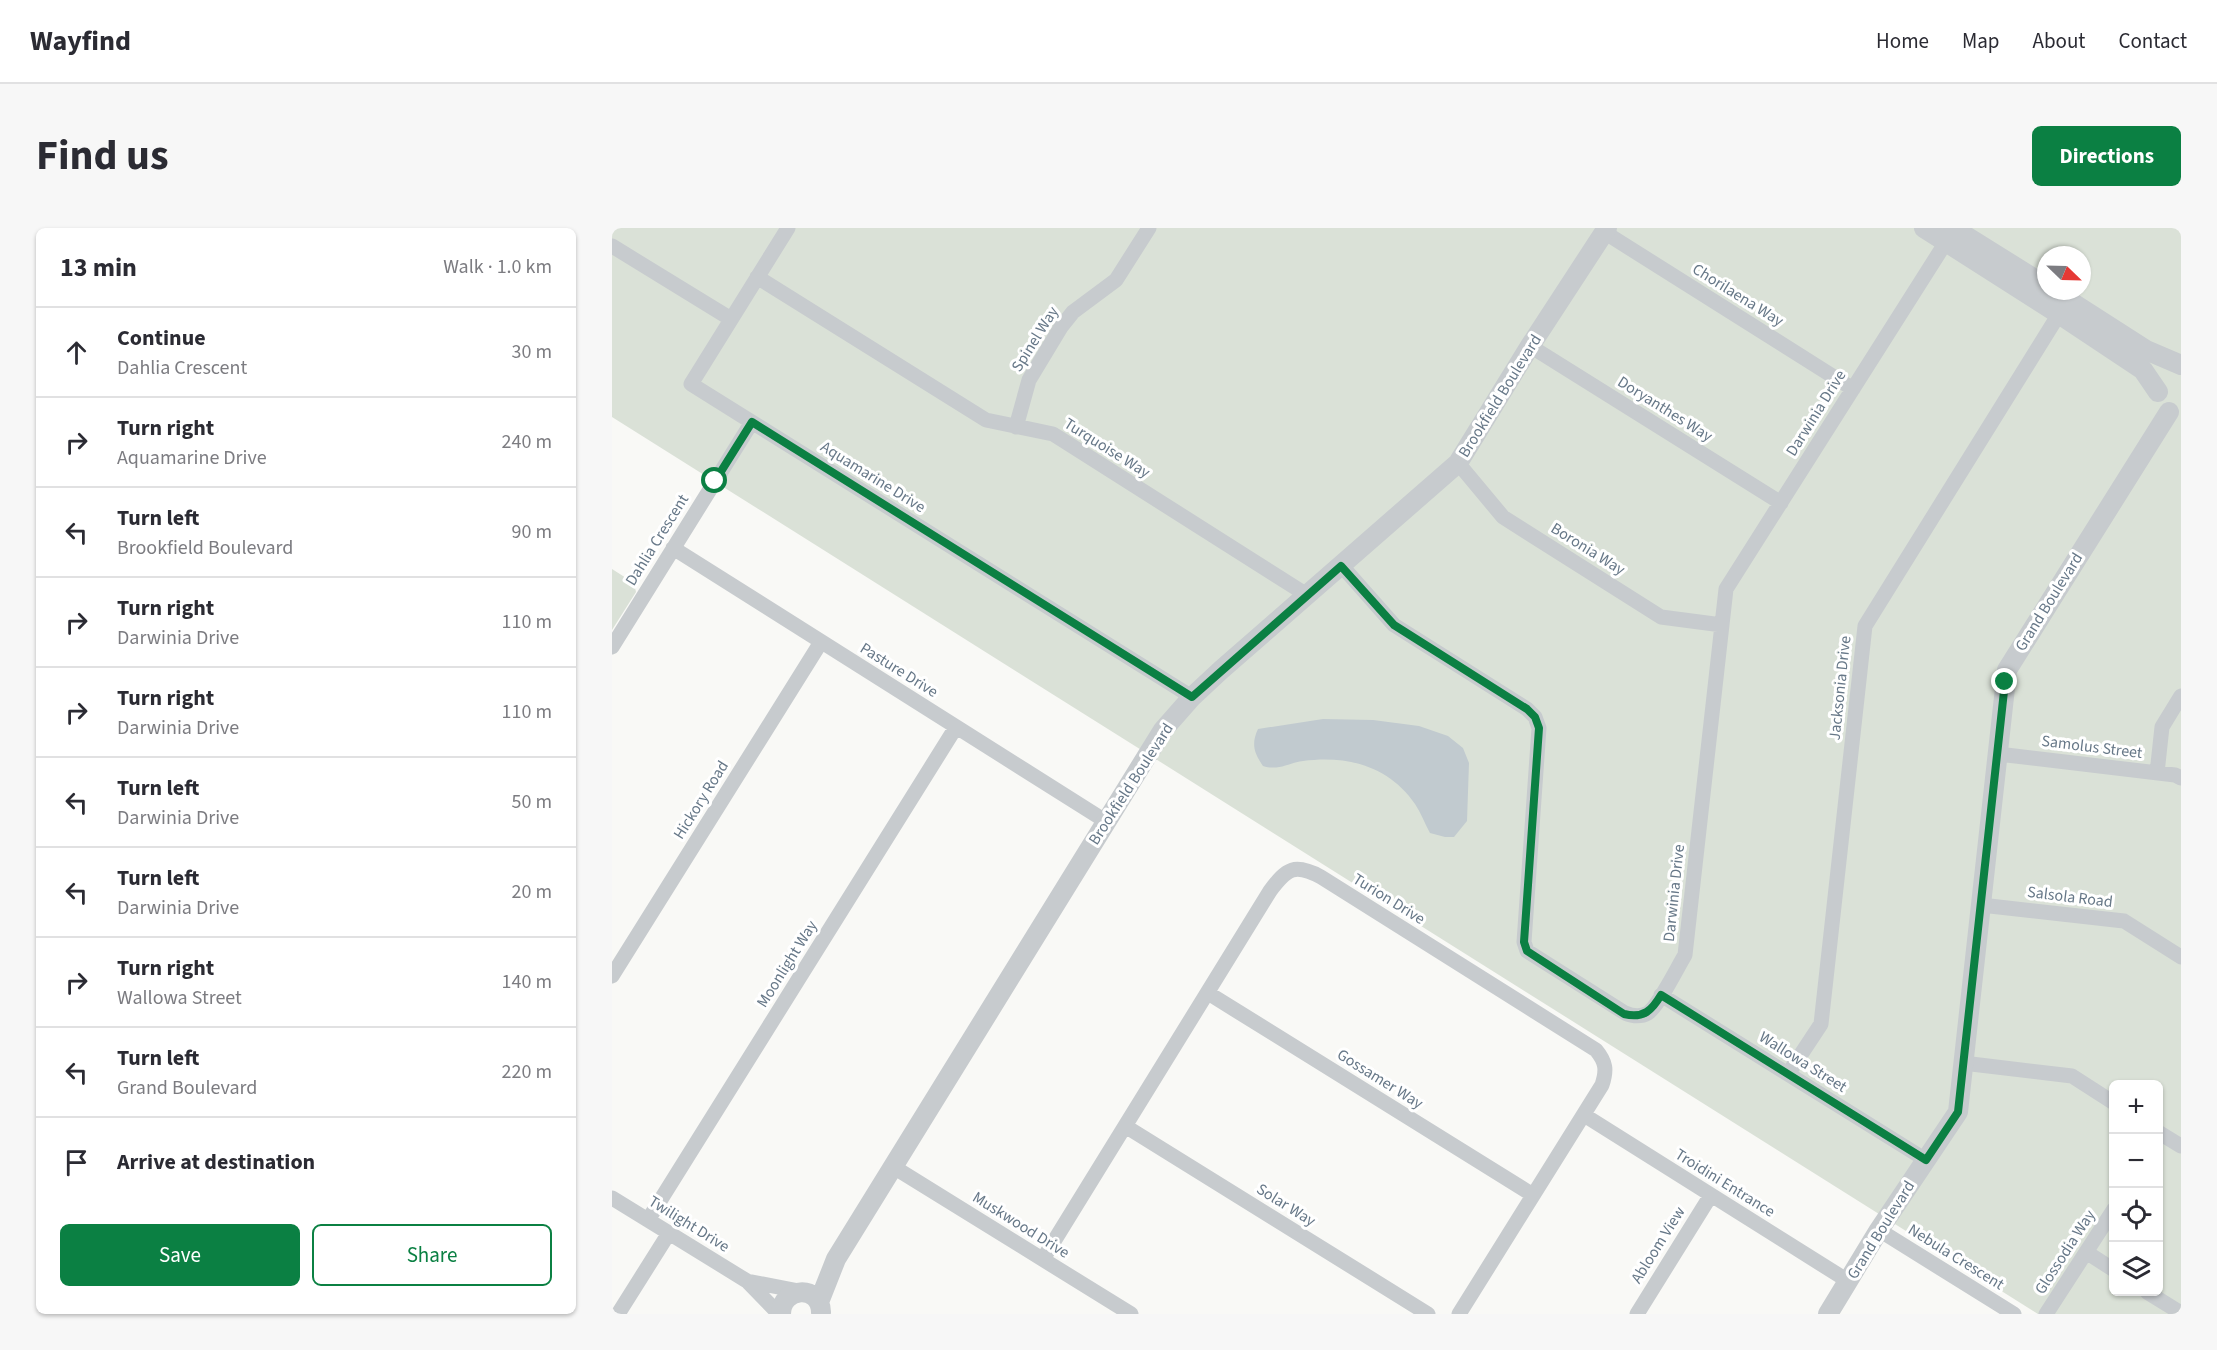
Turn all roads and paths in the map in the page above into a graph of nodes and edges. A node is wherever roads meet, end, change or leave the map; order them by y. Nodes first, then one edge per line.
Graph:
1 (788, 228) edge
2 (1149, 228) edge
3 (1924, 228) edge
4 (1606, 230) edge
5 (1950, 235) edge
6 (612, 246) edge
7 (757, 277) junction
8 (2037, 281) edge
9 (2068, 300) edge
10 (2059, 314) junction
11 (731, 319) junction
12 (1530, 346) junction
13 (2181, 365) edge
14 (1852, 389) junction
15 (2158, 392) junction
16 (2175, 414) edge
17 (752, 422) junction
18 (1016, 427) junction
19 (1458, 463) junction
20 (1781, 503) junction
21 (674, 548) junction
22 (1341, 566) junction
23 (1307, 595) junction
24 (1722, 625) junction
25 (821, 642) junction
26 (612, 647) edge
27 (2181, 696) edge
28 (1192, 697) junction
29 (956, 727) junction
30 (1998, 754) junction
31 (2157, 773) junction
32 (2181, 778) edge
33 (1107, 822) junction
34 (1981, 905) junction
35 (2181, 957) edge
36 (612, 976) edge
37 (1208, 993) junction
38 (1661, 995) junction
39 (1964, 1063) junction
40 (1788, 1074) junction
41 (2109, 1100) edge
42 (1584, 1115) junction
43 (1125, 1126) junction
44 (2163, 1137) edge
45 (2181, 1146) edge
46 (1926, 1160) junction
47 (892, 1166) junction
48 (1533, 1195) junction
49 (1711, 1195) junction
50 (612, 1198) edge
51 (2109, 1217) edge
52 (648, 1220) junction
53 (1880, 1230) junction
54 (669, 1233) junction
55 (2086, 1252) junction
56 (1043, 1259) junction
57 (2109, 1267) edge
58 (747, 1281) junction
59 (1848, 1281) junction
60 (2153, 1296) edge
61 (815, 1303) edge
62 (2181, 1313) edge
63 (618, 1314) edge
64 (780, 1314) edge
65 (1131, 1314) edge
66 (1428, 1314) edge
67 (1459, 1314) edge
68 (1637, 1314) edge
69 (1828, 1314) edge
70 (2014, 1314) edge
71 (2046, 1314) edge

1 - 7 street, Aquamarine Drive
2 - 18 street, Spinel Way
3 - 5 street
4 - 12 street, Brookfield Boulevard
4 - 14 street, Chorilaena Way
5 - 8 street
5 - 10 street
5 - 14 street, Darwinia Drive
6 - 11 street
7 - 11 street, Aquamarine Drive
7 - 18 street, Turquoise Way
9 - 13 street
10 - 15 street
10 - 40 street, Jacksonia Drive
11 - 17 street, Aquamarine Drive
12 - 19 street, Brookfield Boulevard
12 - 20 street, Doryanthes Way
13 - 15 street
14 - 20 street, Darwinia Drive
15 - 16 street
16 - 30 street, Grand Boulevard
17 - 21 street, Dahlia Crescent
17 - 28 street, Aquamarine Drive
18 - 23 street, Turquoise Way
19 - 22 street, Brookfield Boulevard
19 - 24 street, Boronia Way
20 - 24 street, Darwinia Drive
21 - 25 street, Pasture Drive
21 - 26 street, Dahlia Crescent
22 - 23 street, Brookfield Boulevard
22 - 38 street, Darwinia Drive
23 - 28 street, Brookfield Boulevard
24 - 38 street, Darwinia Drive
25 - 29 street, Pasture Drive
25 - 36 street, Hickory Road
27 - 31 street
28 - 33 street, Brookfield Boulevard
29 - 33 street, Pasture Drive
29 - 52 street, Moonlight Way
30 - 31 street, Samolus Street
30 - 34 street, Grand Boulevard
31 - 32 street, Samolus Street
33 - 47 street, Brookfield Boulevard
34 - 35 street, Salsola Road
34 - 39 street, Grand Boulevard
37 - 42 street, Turion Drive
37 - 43 street, Turion Drive
37 - 48 street, Gossamer Way
38 - 40 street, Wallowa Street
39 - 41 street
39 - 46 street, Grand Boulevard
40 - 46 street, Wallowa Street
42 - 48 street, Turion Drive
42 - 49 street, Troidini Entrance
43 - 56 street, Turion Drive
43 - 66 street, Solar Way
44 - 45 street
46 - 53 street, Grand Boulevard
47 - 56 street, Muskwood Drive
47 - 61 street, Brookfield Boulevard
48 - 67 street, Turion Drive
49 - 59 street, Troidini Entrance
49 - 68 street, Abloom View
50 - 52 street, Twilight Drive
51 - 55 street, Glossodia Way
52 - 54 street, Twilight Drive
53 - 59 street, Grand Boulevard
53 - 70 street, Nebula Crescent
54 - 58 street, Twilight Drive
54 - 63 street
55 - 57 street
55 - 71 street, Glossodia Way
56 - 65 street, Muskwood Drive
58 - 61 street, Twilight Drive
58 - 64 street, Twilight Drive
59 - 69 street, Grand Boulevard
60 - 62 street
61 - 64 street, Brookfield Boulevard

